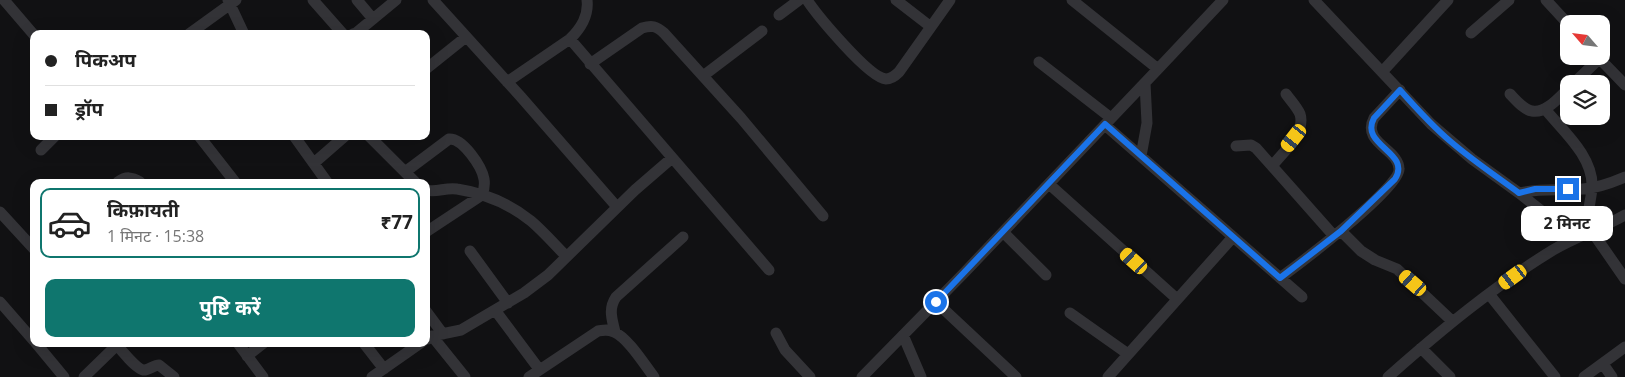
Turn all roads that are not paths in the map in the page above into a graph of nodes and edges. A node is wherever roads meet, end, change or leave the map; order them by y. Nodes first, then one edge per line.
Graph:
1 (4, 0) edge
2 (313, 0) edge
3 (357, 0) edge
4 (396, 0) edge
5 (433, 0) edge
6 (587, 0) edge
7 (799, 0) edge
8 (807, 0) edge
9 (896, 0) edge
10 (950, 0) edge
11 (1072, 0) edge
12 (1223, 0) edge
13 (1314, 0) edge
14 (1448, 0) edge
15 (1509, 0) edge
16 (1546, 0) edge
17 (231, 1) edge
18 (779, 15) dead end
19 (1560, 15) edge
20 (373, 19) junction
21 (931, 27) junction
22 (30, 30) edge
23 (194, 30) edge
24 (242, 30) edge
25 (339, 30) edge
26 (358, 30) edge
27 (762, 31) dead end
28 (1471, 33) dead end
29 (466, 37) junction
30 (570, 39) junction
31 (1039, 62) dead end
32 (590, 64) junction
33 (1591, 65) edge
34 (1605, 65) edge
35 (430, 66) edge
36 (1158, 69) junction
37 (1382, 72) junction
38 (1582, 75) edge
39 (703, 76) junction
40 (507, 82) junction
41 (1145, 83) junction
42 (1625, 85) edge
43 (1400, 90) junction
44 (1286, 94) dead end
45 (1510, 94) dead end
46 (1560, 96) edge
47 (1545, 109) junction
48 (1108, 121) junction
49 (51, 140) edge
50 (202, 140) edge
51 (297, 140) edge
52 (340, 140) edge
53 (373, 140) edge
54 (1236, 146) dead end
55 (41, 150) dead end
56 (1141, 156) junction
57 (672, 158) junction
58 (314, 163) junction
59 (1273, 165) junction
60 (404, 172) junction
61 (1625, 177) edge
62 (233, 179) edge
63 (326, 179) edge
64 (412, 179) edge
65 (1048, 184) junction
66 (1592, 188) junction
67 (430, 190) edge
68 (1519, 193) junction
69 (482, 195) junction
70 (617, 207) junction
71 (0, 212) edge
72 (1625, 215) edge
73 (823, 216) dead end
74 (430, 229) edge
75 (1591, 230) junction
76 (1003, 232) junction
77 (1338, 233) junction
78 (683, 237) dead end
79 (1233, 237) junction
80 (1571, 240) junction
81 (30, 245) edge
82 (470, 251) dead end
83 (566, 256) junction
84 (769, 270) dead end
85 (1046, 275) dead end
86 (1280, 278) junction
87 (1625, 279) edge
88 (1489, 294) junction
89 (1302, 297) dead end
90 (1177, 299) junction
91 (936, 302) junction
92 (508, 303) junction
93 (3, 309) edge
94 (495, 310) junction
95 (1070, 313) dead end
96 (1452, 321) junction
97 (430, 324) edge
98 (615, 332) junction
99 (776, 333) dead end
100 (903, 335) junction
101 (434, 336) edge
102 (30, 338) edge
103 (38, 347) edge
104 (113, 347) edge
105 (120, 347) edge
106 (241, 347) edge
107 (259, 347) edge
108 (367, 347) edge
109 (415, 347) edge
110 (1625, 347) edge
111 (1421, 348) junction
112 (1128, 354) junction
113 (247, 356) junction
114 (1602, 364) junction
115 (384, 368) junction
116 (539, 369) junction
117 (64, 377) edge
118 (84, 377) edge
119 (174, 377) edge
120 (264, 377) edge
121 (373, 377) edge
122 (465, 377) edge
123 (529, 377) edge
124 (654, 377) edge
125 (810, 377) edge
126 (862, 377) edge
127 (921, 377) edge
128 (1016, 377) edge
129 (1108, 377) edge
130 (1388, 377) edge
131 (1450, 377) edge
132 (1555, 377) edge
133 (1584, 377) edge
134 (1612, 377) edge

1 - 22 street
2 - 25 street
3 - 20 street
4 - 20 street
5 - 29 street
6 - 30 street
7 - 18 street
8 - 21 street
9 - 21 street
10 - 21 street
11 - 36 street
12 - 36 street
13 - 37 street
14 - 37 street
15 - 28 street
16 - 19 street
17 - 23 street
17 - 24 street
20 - 26 street
27 - 39 street
29 - 35 street
29 - 40 street
30 - 32 street
30 - 40 street
31 - 48 street
32 - 39 street
32 - 57 street
33 - 38 street
34 - 42 street
36 - 41 street
37 - 43 street
39 - 73 street
40 - 70 street
41 - 48 street
41 - 56 street
43 - 68 street
43 - 77 street
44 - 59 street
45 - 47 street
46 - 47 street
47 - 66 street
48 - 56 street
48 - 65 street
49 - 55 street
50 - 62 street
51 - 58 street
52 - 58 street
53 - 60 street
54 - 59 street
56 - 79 street
57 - 70 street
57 - 84 street
58 - 63 street
59 - 77 street
60 - 64 street
60 - 69 street
61 - 66 street
65 - 76 street
65 - 90 street
66 - 68 street
66 - 75 street
67 - 69 street
68 - 80 street
69 - 74 street
69 - 83 street
70 - 83 street
71 - 81 street
72 - 75 street
75 - 80 street
75 - 87 street
76 - 85 street
76 - 91 street
77 - 86 street
77 - 96 street
78 - 98 street
79 - 86 street
79 - 90 street
80 - 88 street
82 - 92 street
83 - 92 street
86 - 89 street
88 - 96 street
88 - 132 street
90 - 112 street
91 - 100 street
91 - 128 street
92 - 94 street
93 - 102 street
94 - 101 street
94 - 116 street
95 - 112 street
96 - 111 street
97 - 101 street
98 - 116 street
98 - 124 street
99 - 125 street
100 - 126 street
100 - 127 street
101 - 122 street
103 - 117 street
104 - 118 street
105 - 119 street
106 - 113 street
107 - 113 street
108 - 115 street
109 - 115 street
110 - 114 street
111 - 130 street
111 - 131 street
112 - 129 street
113 - 120 street
114 - 133 street
114 - 134 street
115 - 121 street
116 - 123 street

